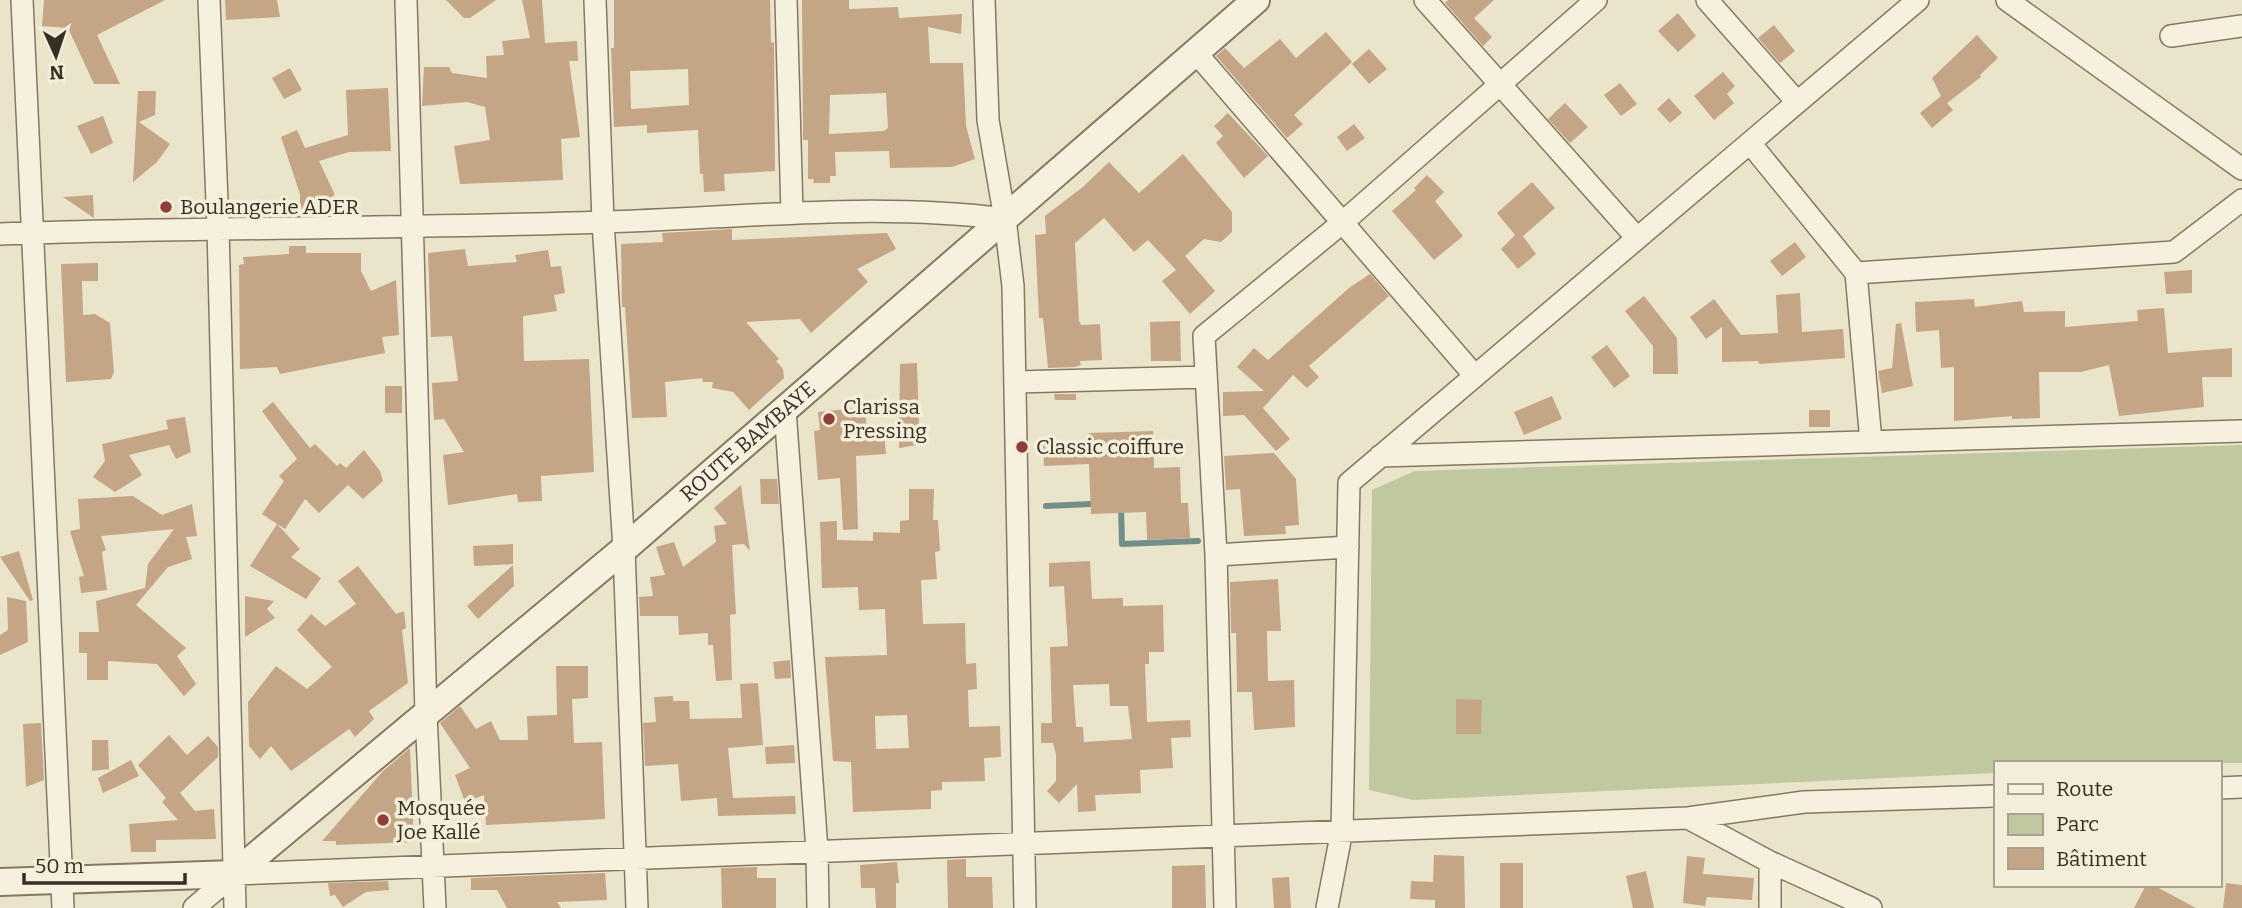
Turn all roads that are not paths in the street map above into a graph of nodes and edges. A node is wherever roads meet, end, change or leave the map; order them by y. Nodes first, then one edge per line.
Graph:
1 (22, 0) edge
2 (209, 0) edge
3 (406, 0) edge
4 (595, 0) edge
5 (786, 0) edge
6 (984, 0) edge
7 (1256, 0) edge
8 (1425, 0) edge
9 (1596, 0) edge
10 (1707, 0) edge
11 (1918, 0) edge
12 (2007, 0) edge
13 (2242, 26) edge
14 (2171, 36) dead end
15 (1197, 54) junction
16 (1499, 87) junction
17 (1797, 102) junction
18 (1750, 143) junction
19 (2240, 166) edge
20 (2242, 200) edge
21 (792, 213) junction
22 (1005, 219) junction
23 (603, 222) junction
24 (1342, 223) junction
25 (411, 225) junction
26 (218, 227) junction
27 (30, 233) junction
28 (0, 234) edge
29 (1637, 238) junction
30 (1856, 273) junction
31 (1475, 376) junction
32 (1206, 377) junction
33 (1015, 382) junction
34 (785, 410) junction
35 (2242, 431) edge
36 (1871, 442) junction
37 (1380, 456) junction
38 (1349, 547) junction
39 (624, 549) junction
40 (1216, 555) junction
41 (426, 714) junction
42 (2242, 787) edge
43 (2221, 788) edge
44 (1994, 796) edge
45 (1688, 818) junction
46 (1342, 830) junction
47 (1223, 835) junction
48 (1022, 842) junction
49 (817, 850) junction
50 (635, 856) junction
51 (1770, 862) junction
52 (433, 864) junction
53 (234, 874) junction
54 (61, 881) junction
55 (0, 882) edge
56 (63, 908) edge
57 (194, 908) edge
58 (235, 908) edge
59 (435, 908) edge
60 (637, 908) edge
61 (818, 908) edge
62 (1025, 908) edge
63 (1225, 908) edge
64 (1327, 908) edge
65 (1770, 908) edge
66 (1871, 908) edge

1 - 27 street
2 - 26 street
3 - 25 street
4 - 23 street
5 - 21 street
6 - 22 street
7 - 15 street, ROUTE BAMBAYE
8 - 16 street
9 - 16 street
10 - 17 street
11 - 17 street
12 - 19 street
13 - 14 street
15 - 22 street, ROUTE BAMBAYE
15 - 24 street
16 - 24 street
16 - 29 street
17 - 18 street
18 - 29 street
18 - 30 street
20 - 30 street
21 - 22 street
21 - 23 street
22 - 33 street
22 - 34 street, ROUTE BAMBAYE
23 - 25 street
23 - 39 street
24 - 31 street
24 - 32 street
25 - 26 street
25 - 41 street
26 - 27 street
26 - 53 street
27 - 28 street
27 - 54 street
29 - 31 street
30 - 36 street
31 - 37 street
32 - 33 street
32 - 40 street
33 - 48 street
34 - 39 street, ROUTE BAMBAYE
34 - 49 street
35 - 36 street
36 - 37 street
37 - 38 street
38 - 40 street
38 - 46 street
39 - 41 street, ROUTE BAMBAYE
39 - 50 street
40 - 47 street
41 - 52 street
41 - 53 street, ROUTE BAMBAYE
42 - 43 street
44 - 45 street
45 - 46 street
45 - 51 street
46 - 47 street
46 - 64 street
47 - 48 street
47 - 63 street
48 - 49 street
48 - 62 street
49 - 50 street
49 - 61 street
50 - 52 street
50 - 60 street
51 - 65 street
51 - 66 street
52 - 53 street
52 - 59 street
53 - 54 street
53 - 57 street
53 - 58 street
54 - 55 street
54 - 56 street

